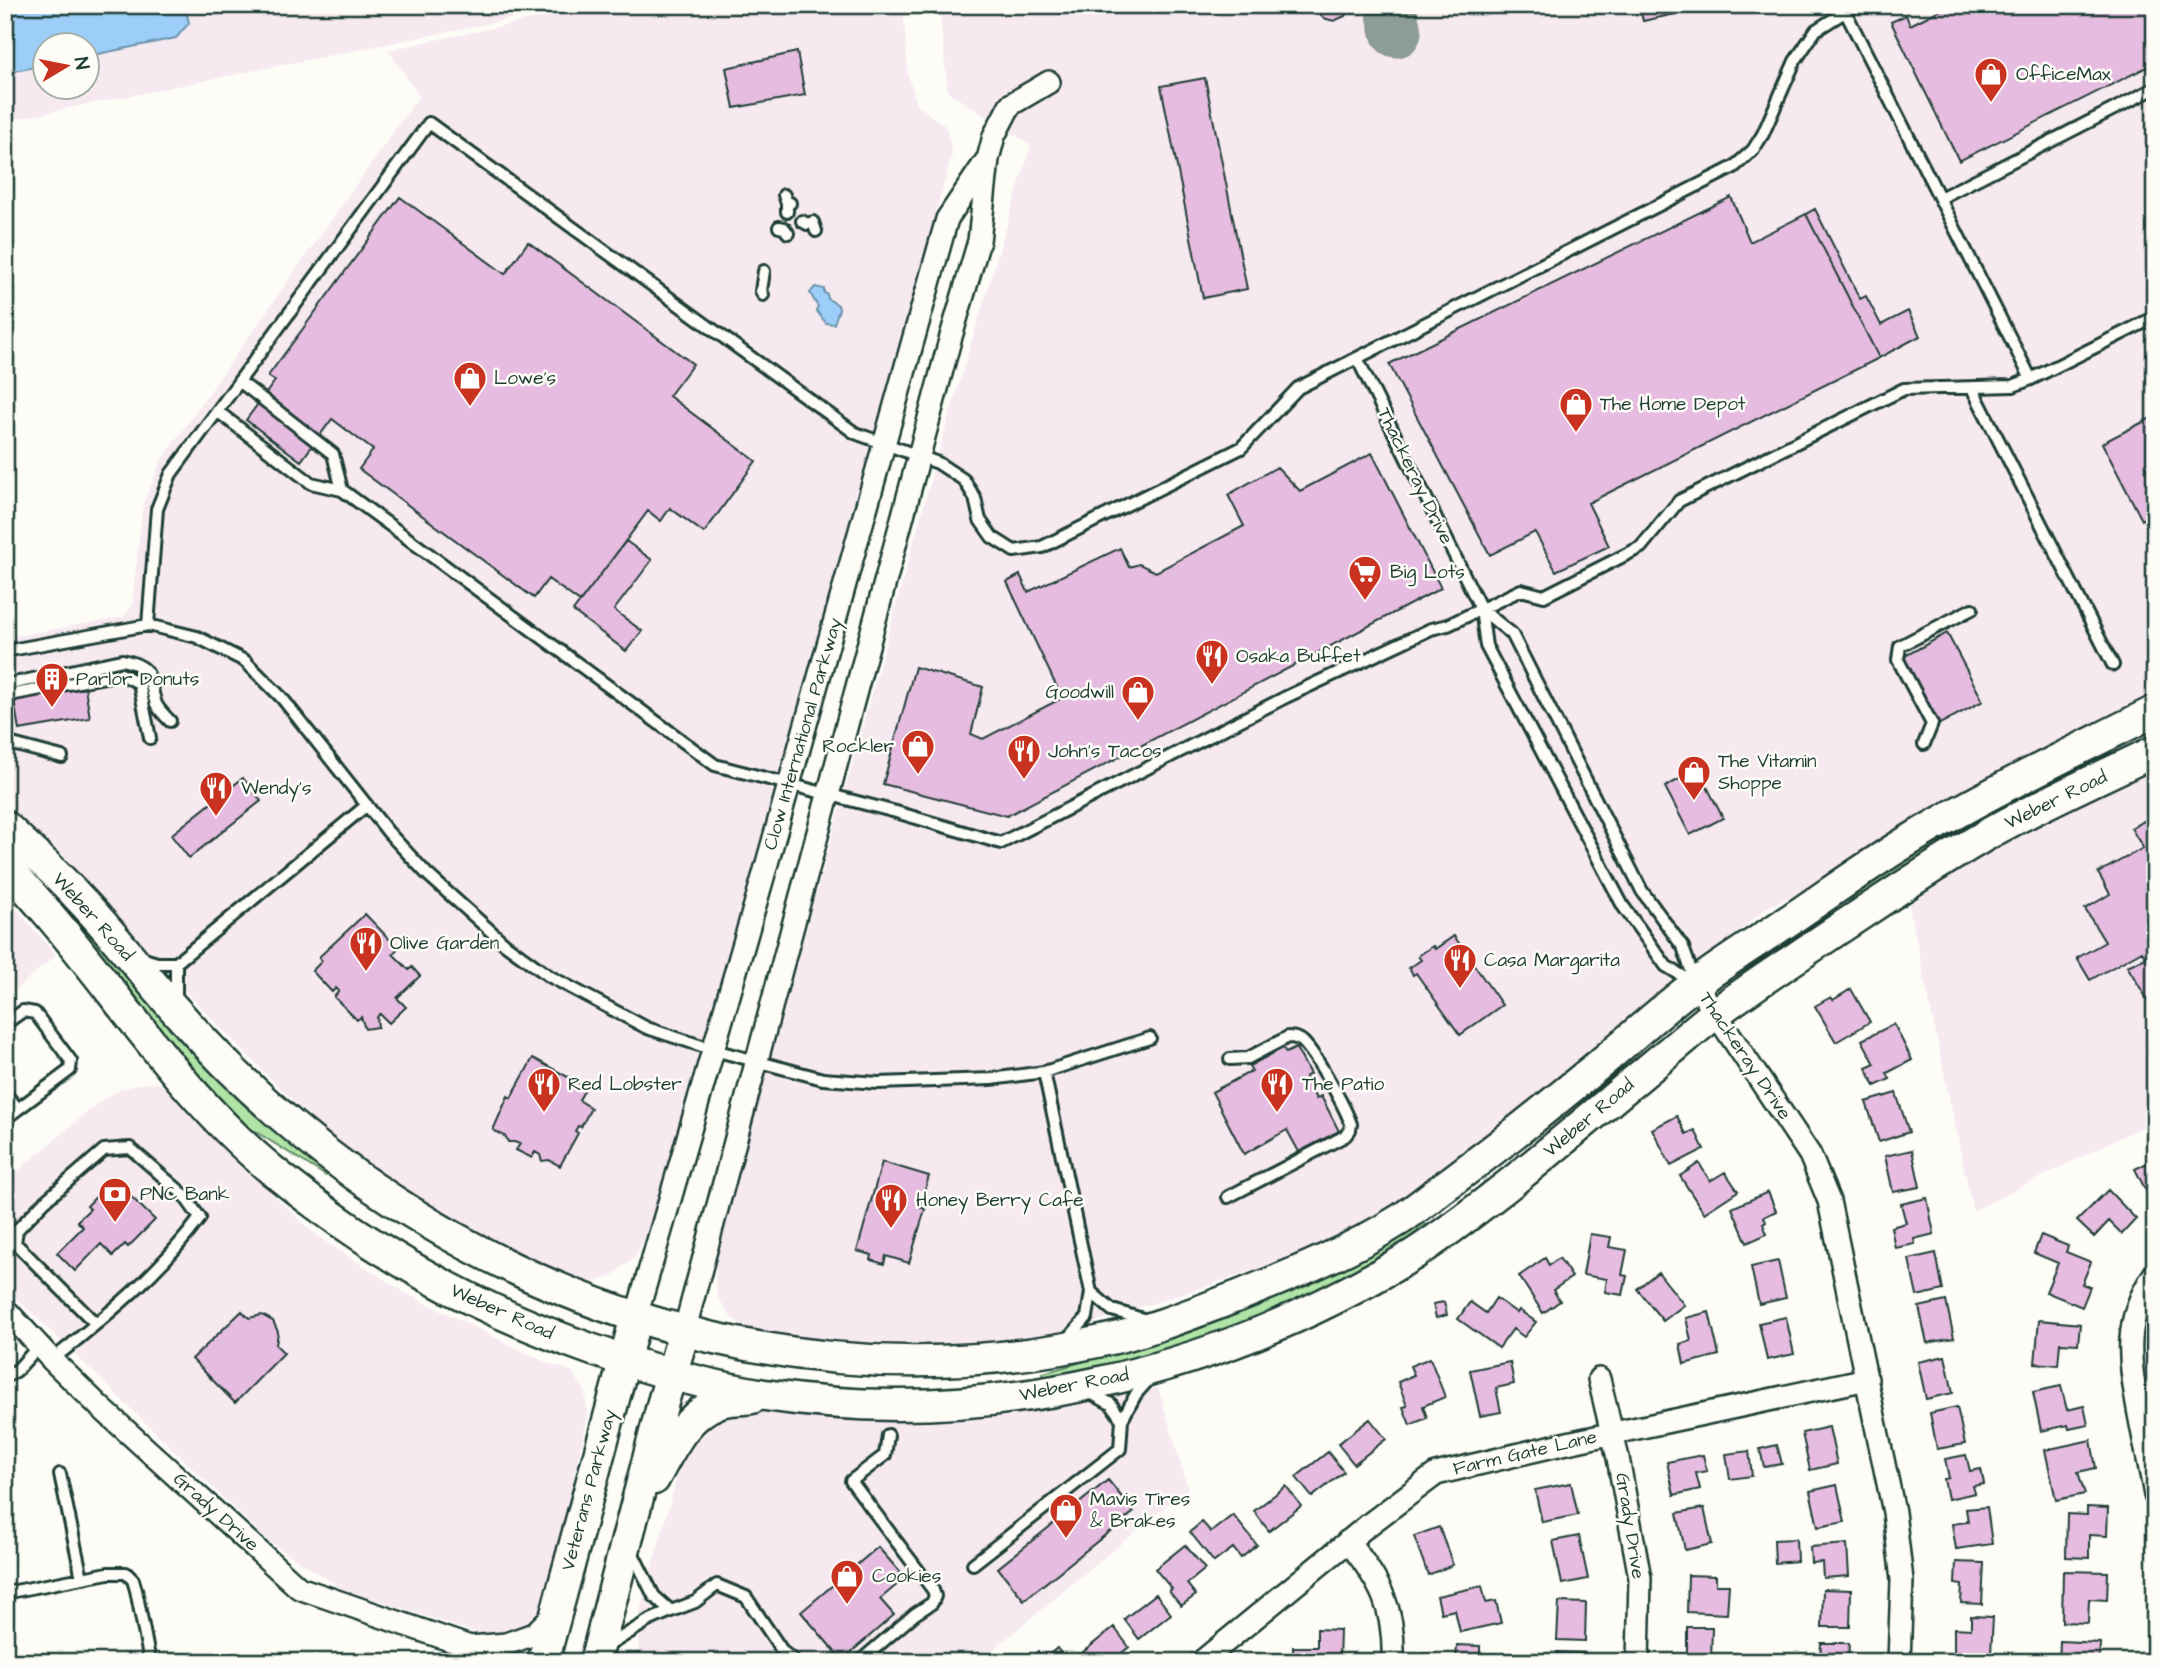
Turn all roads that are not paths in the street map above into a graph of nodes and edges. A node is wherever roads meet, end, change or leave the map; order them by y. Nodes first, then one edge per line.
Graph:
1 (1851, 8) edge
2 (1049, 82) dead end
3 (2155, 88) edge
4 (988, 159) junction
5 (784, 195) dead end
6 (1940, 198) junction
7 (787, 212) dead end
8 (802, 221) dead end
9 (816, 231) dead end
10 (764, 271) dead end
11 (763, 295) dead end
12 (2155, 317) edge
13 (1357, 358) junction
14 (2031, 379) junction
15 (239, 381) junction
16 (1972, 388) junction
17 (217, 411) junction
18 (884, 443) junction
19 (919, 456) junction
20 (342, 490) junction
21 (1481, 609) junction
22 (1972, 609) dead end
23 (148, 625) junction
24 (5, 651) edge
25 (2113, 666) dead end
26 (5, 685) edge
27 (5, 699) edge
28 (2155, 711) edge
29 (170, 721) dead end
30 (150, 738) dead end
31 (5, 742) edge
32 (1924, 744) dead end
33 (2155, 751) edge
34 (62, 757) dead end
35 (789, 784) junction
36 (828, 794) junction
37 (367, 805) junction
38 (5, 826) edge
39 (5, 866) edge
40 (123, 949) junction
41 (176, 963) junction
42 (1696, 984) junction
43 (178, 1014) junction
44 (1714, 1014) junction
45 (5, 1024) edge
46 (1150, 1038) dead end
47 (714, 1050) junction
48 (1230, 1059) dead end
49 (757, 1062) junction
50 (1044, 1072) junction
51 (5, 1093) edge
52 (18, 1109) junction
53 (5, 1119) edge
54 (1228, 1196) dead end
55 (2155, 1273) edge
56 (1091, 1292) junction
57 (5, 1309) edge
58 (636, 1317) junction
59 (96, 1324) junction
60 (1166, 1324) junction
61 (684, 1332) junction
62 (1041, 1352) junction
63 (45, 1353) junction
64 (625, 1360) junction
65 (1161, 1367) junction
66 (671, 1375) junction
67 (5, 1377) edge
68 (1599, 1379) dead end
69 (1867, 1379) junction
70 (1078, 1387) junction
71 (767, 1396) junction
72 (1122, 1420) junction
73 (1613, 1434) junction
74 (888, 1436) dead end
75 (61, 1474) dead end
76 (2155, 1494) edge
77 (629, 1530) junction
78 (1348, 1541) junction
79 (973, 1564) dead end
80 (82, 1578) junction
81 (5, 1593) edge
82 (557, 1611) junction
83 (671, 1611) junction
84 (470, 1647) junction
85 (596, 1657) edge
86 (780, 1657) edge
87 (150, 1662) edge
88 (495, 1662) edge
89 (542, 1662) edge
90 (796, 1662) edge
91 (859, 1662) edge
92 (1201, 1662) edge
93 (1393, 1662) edge
94 (1638, 1662) edge
95 (1899, 1662) edge

1 - 6 lane
1 - 13 lane
2 - 4 street, Clow International Parkway
3 - 6 lane
4 - 18 street, Clow International Parkway
4 - 19 street, Clow International Parkway
5 - 7 lane
6 - 14 lane
8 - 9 lane
10 - 11 lane
12 - 14 lane
13 - 19 lane
13 - 21 lane, Thackeray Drive
14 - 16 lane
15 - 17 lane
15 - 18 lane
15 - 20 lane
16 - 21 lane
16 - 25 lane
17 - 20 lane
17 - 23 lane
18 - 19 lane
18 - 35 street, Clow International Parkway
19 - 36 street, Clow International Parkway
20 - 35 lane
21 - 36 lane
21 - 42 lane, Thackeray Drive
21 - 42 lane
22 - 32 lane
23 - 24 lane
23 - 37 lane
26 - 29 lane
27 - 30 lane
28 - 42 main road, Weber Road
31 - 34 lane
33 - 44 main road, Weber Road
35 - 36 lane
35 - 47 street, Clow International Parkway
36 - 49 street, Clow International Parkway
37 - 41 lane
37 - 47 lane
38 - 40 main road, Weber Road
39 - 64 main road, Weber Road
40 - 41 lane
40 - 43 main road, Weber Road
41 - 43 lane
42 - 44 street, Thackeray Drive
42 - 60 main road, Weber Road
43 - 58 main road, Weber Road
44 - 65 main road, Weber Road
44 - 69 street, Thackeray Drive
45 - 52 lane
46 - 50 lane
47 - 49 lane
47 - 58 street, Clow International Parkway
48 - 54 lane
49 - 50 lane
49 - 61 street, Clow International Parkway
50 - 56 lane
51 - 52 lane
52 - 53 lane
55 - 76 street
56 - 60 lane
56 - 62 lane
57 - 63 street, Grady Drive
58 - 61 main road, Weber Road
58 - 64 main road, Veterans Parkway
59 - 59 lane
59 - 63 lane
60 - 62 main road, Weber Road
61 - 62 main road, Weber Road
61 - 66 main road
63 - 67 lane
63 - 84 street, Grady Drive
64 - 66 main road, Weber Road
64 - 82 main road, Veterans Parkway
65 - 70 main road, Weber Road
65 - 72 lane
66 - 71 main road, Weber Road
66 - 77 main road
68 - 73 street, Grady Drive
69 - 73 street, Farm Gate Lane
69 - 95 street, Thackeray Drive
70 - 71 main road, Weber Road
70 - 72 lane
71 - 77 main road
72 - 79 lane
73 - 78 street, Farm Gate Lane
73 - 94 street, Grady Drive
74 - 91 lane
75 - 80 lane
77 - 83 lane
77 - 85 main road
78 - 92 street, Farm Gate Lane
78 - 93 street
80 - 81 lane
80 - 87 lane
82 - 84 street, Grady Drive
82 - 89 main road, Veterans Parkway
83 - 85 lane
83 - 86 lane
84 - 88 street, Grady Drive
86 - 90 lane

